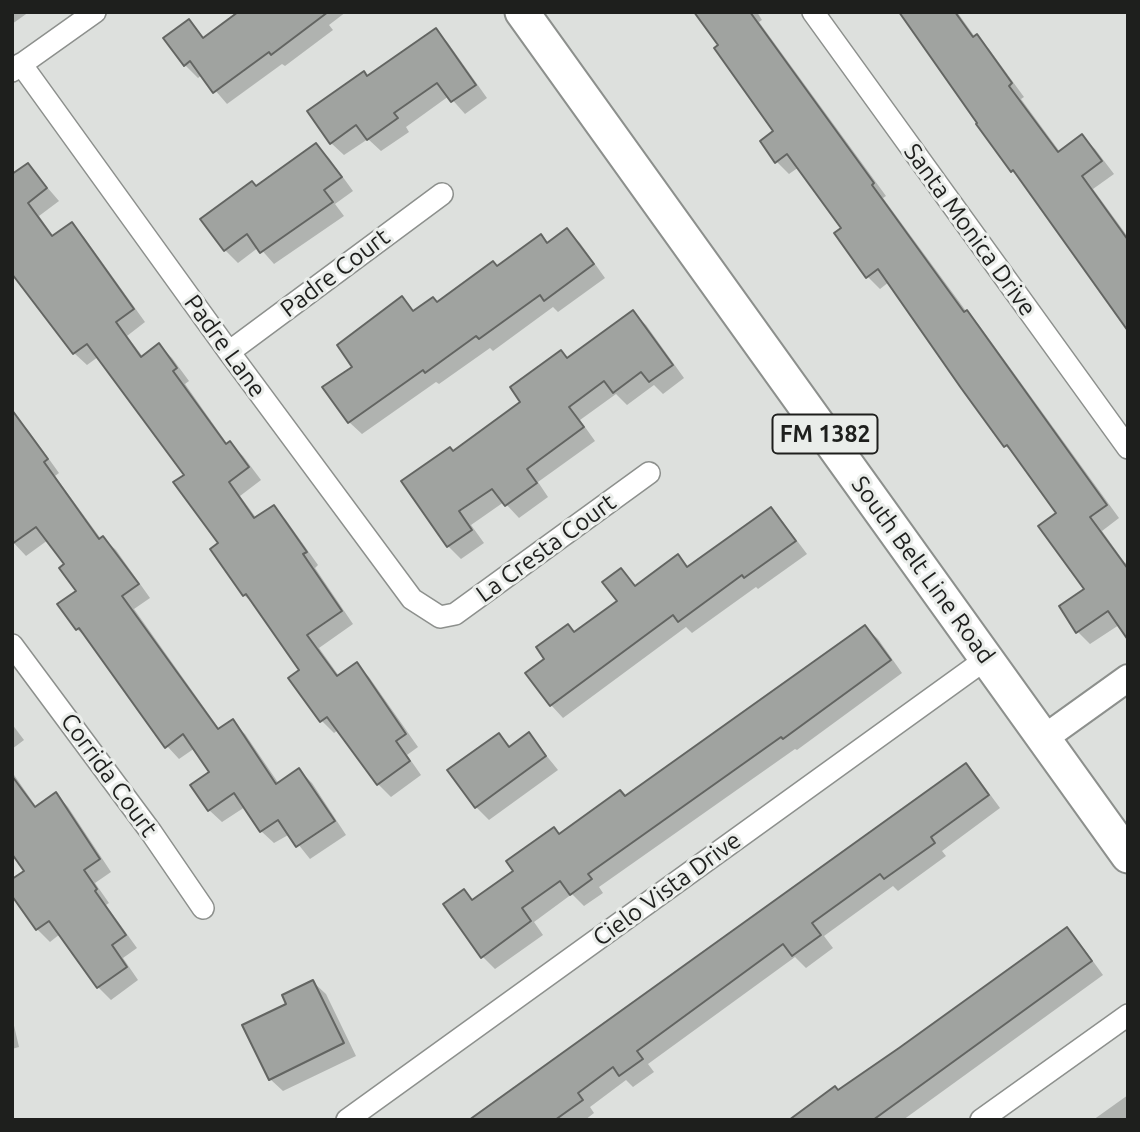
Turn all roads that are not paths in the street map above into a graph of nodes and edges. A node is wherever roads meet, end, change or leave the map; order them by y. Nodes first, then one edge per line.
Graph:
1 (95, 12) edge
2 (522, 12) edge
3 (813, 12) edge
4 (17, 67) edge
5 (442, 194) dead end
6 (229, 352) junction
7 (1128, 449) edge
8 (649, 473) dead end
9 (440, 617) joint
10 (12, 645) edge
11 (986, 659) junction
12 (1128, 678) edge
13 (1044, 739) junction
14 (1128, 856) edge
15 (202, 908) dead end
16 (1128, 1015) edge
17 (347, 1120) edge
18 (981, 1120) edge

1 - 4 street
2 - 11 main road, South Belt Line Road / FM 1382
3 - 7 street, Santa Monica Drive
4 - 6 street, Padre Lane
5 - 6 street, Padre Court
6 - 9 street, Padre Lane
8 - 9 street, La Cresta Court
10 - 15 street, Corrida Court
11 - 13 main road, South Belt Line Road / FM 1382
11 - 17 street, Cielo Vista Drive
12 - 13 street
13 - 14 main road, South Belt Line Road / FM 1382
16 - 18 street

